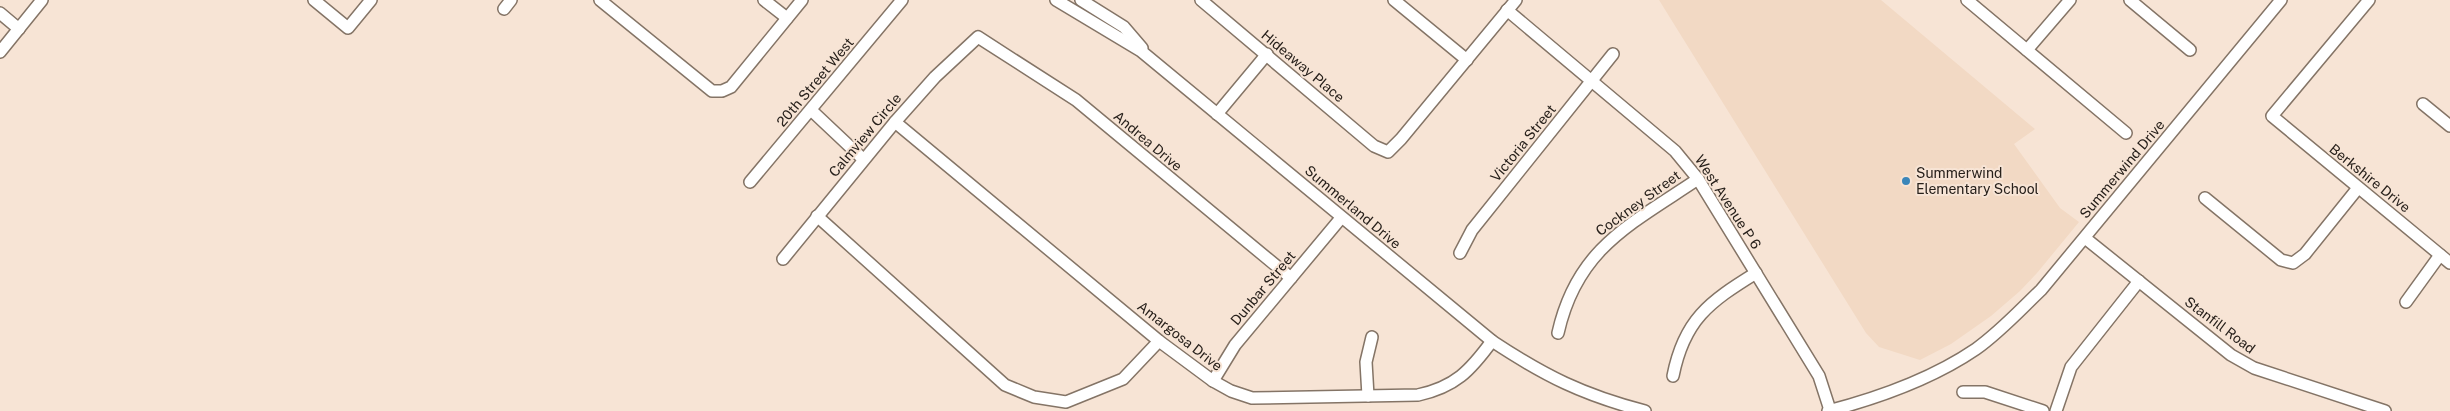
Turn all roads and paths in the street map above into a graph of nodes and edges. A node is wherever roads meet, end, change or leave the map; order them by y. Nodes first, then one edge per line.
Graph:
1 (42, 0) edge
2 (314, 0) edge
3 (371, 0) edge
4 (511, 0) edge
5 (600, 0) edge
6 (764, 0) edge
7 (802, 0) edge
8 (902, 0) edge
9 (1056, 0) edge
10 (1081, 0) edge
11 (1201, 0) edge
12 (1394, 0) edge
13 (1516, 0) edge
14 (1967, 0) edge
15 (2070, 0) edge
16 (2130, 0) edge
17 (2281, 0) edge
18 (2369, 0) edge
19 (504, 10) dead end
20 (1507, 10) junction
21 (0, 14) edge
22 (787, 18) junction
23 (19, 29) junction
24 (978, 37) joint
25 (2027, 50) junction
26 (2190, 50) dead end
27 (0, 52) edge
28 (1267, 54) junction
29 (1613, 54) dead end
30 (1150, 59) junction
31 (1466, 60) junction
32 (1592, 81) junction
33 (2423, 104) dead end
34 (810, 110) junction
35 (1217, 114) junction
36 (895, 122) junction
37 (2450, 126) edge
38 (2126, 133) dead end
39 (863, 159) junction
40 (1698, 179) junction
41 (750, 182) dead end
42 (2358, 188) junction
43 (2206, 198) dead end
44 (817, 216) junction
45 (1342, 218) junction
46 (2085, 238) junction
47 (1460, 253) dead end
48 (2440, 255) junction
49 (782, 259) dead end
50 (2450, 263) edge
51 (1756, 273) junction
52 (1291, 278) junction
53 (2139, 281) junction
54 (2406, 302) dead end
55 (1558, 333) dead end
56 (1372, 337) dead end
57 (1158, 340) junction
58 (1492, 341) junction
59 (1672, 376) dead end
60 (1213, 381) junction
61 (1963, 392) dead end
62 (1368, 396) junction
63 (2380, 410) edge
64 (1644, 411) edge
65 (1829, 411) edge
66 (2043, 411) edge
67 (2056, 411) edge

1 - 23 street
2 - 3 street
4 - 19 street
5 - 22 street
6 - 22 street
7 - 22 street
8 - 34 street, 20th Street West
9 - 30 street, Summerland Drive
10 - 30 street
11 - 28 street, Hideaway Place
12 - 31 street
13 - 20 street
14 - 25 street
15 - 25 street
16 - 26 street
17 - 46 street, Summerwind Drive
18 - 42 street, Berkshire Drive
20 - 31 street
20 - 32 street, West Avenue P 6
21 - 23 street
23 - 27 street
24 - 36 street, Calmview Circle
24 - 52 street, Andrea Drive
25 - 38 street
28 - 31 street, Hideaway Place
28 - 35 street
29 - 32 street, Victoria Street
30 - 35 street, Summerland Drive
32 - 40 street, West Avenue P 6
32 - 47 street, Victoria Street
33 - 37 street
34 - 39 street
34 - 41 street, 20th Street West
35 - 45 street, Summerland Drive
36 - 39 street, Calmview Circle
36 - 57 street, Amargosa Drive
39 - 44 street, Calmview Circle
40 - 51 street, West Avenue P 6
40 - 55 street, Cockney Street
42 - 43 street
42 - 48 street, Berkshire Drive
44 - 49 street, Calmview Circle
44 - 57 street
45 - 52 street, Dunbar Street
45 - 58 street, Summerland Drive
46 - 53 street, Stanfill Road
46 - 65 street, Summerwind Drive
48 - 50 street, Berkshire Drive
48 - 54 street
51 - 59 street
51 - 65 street, West Avenue P 6
52 - 60 street, Dunbar Street
53 - 63 street, Stanfill Road
53 - 67 street
56 - 62 street
57 - 60 street, Amargosa Drive
58 - 62 street, Amargosa Drive
58 - 64 street, Summerland Drive
60 - 62 street, Amargosa Drive
61 - 66 street

